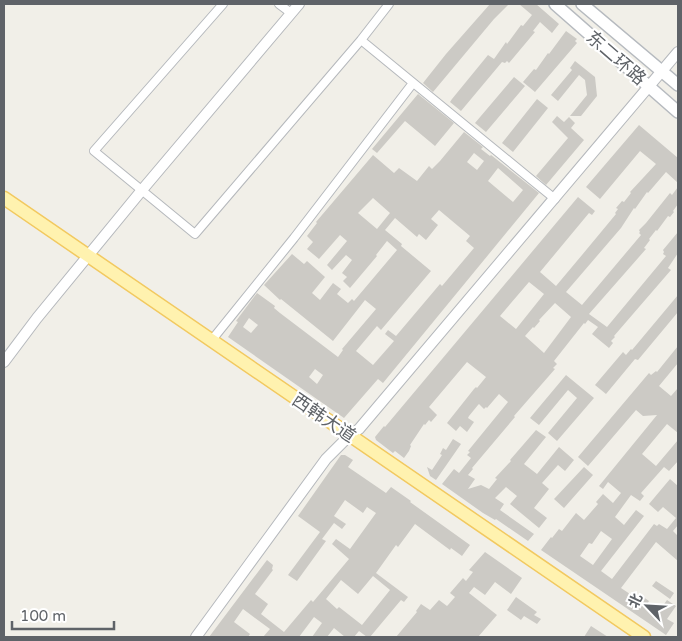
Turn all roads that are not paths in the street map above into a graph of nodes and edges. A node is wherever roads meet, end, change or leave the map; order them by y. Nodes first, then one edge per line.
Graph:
1 (223, 4) edge
2 (279, 4) edge
3 (299, 4) edge
4 (389, 4) edge
5 (555, 4) edge
6 (582, 4) edge
7 (291, 14) junction
8 (361, 40) junction
9 (678, 52) edge
10 (662, 72) junction
11 (413, 83) junction
12 (678, 85) edge
13 (649, 87) junction
14 (678, 112) edge
15 (142, 190) junction
16 (4, 198) edge
17 (555, 198) junction
18 (4, 205) edge
19 (86, 258) junction
20 (211, 341) junction
21 (4, 362) edge
22 (347, 438) junction
23 (196, 637) edge
24 (634, 637) edge
25 (644, 637) edge

1 - 15 street
2 - 7 street
3 - 7 street
4 - 8 street
5 - 13 main road, 东二环路
6 - 10 main road, 东二环路
7 - 15 street
8 - 11 street
8 - 15 street
9 - 10 street
10 - 12 main road, 东二环路
10 - 13 street
11 - 17 street
11 - 20 street
13 - 14 main road, 东二环路
13 - 17 street
15 - 19 street
16 - 19 main road, 西韩大道
17 - 22 street
18 - 19 main road, 西韩大道
19 - 20 main road, 西韩大道
19 - 21 street
19 - 22 main road, 西韩大道
20 - 22 main road, 西韩大道
22 - 23 street
22 - 24 main road, 西韩大道
22 - 25 main road, 西韩大道

